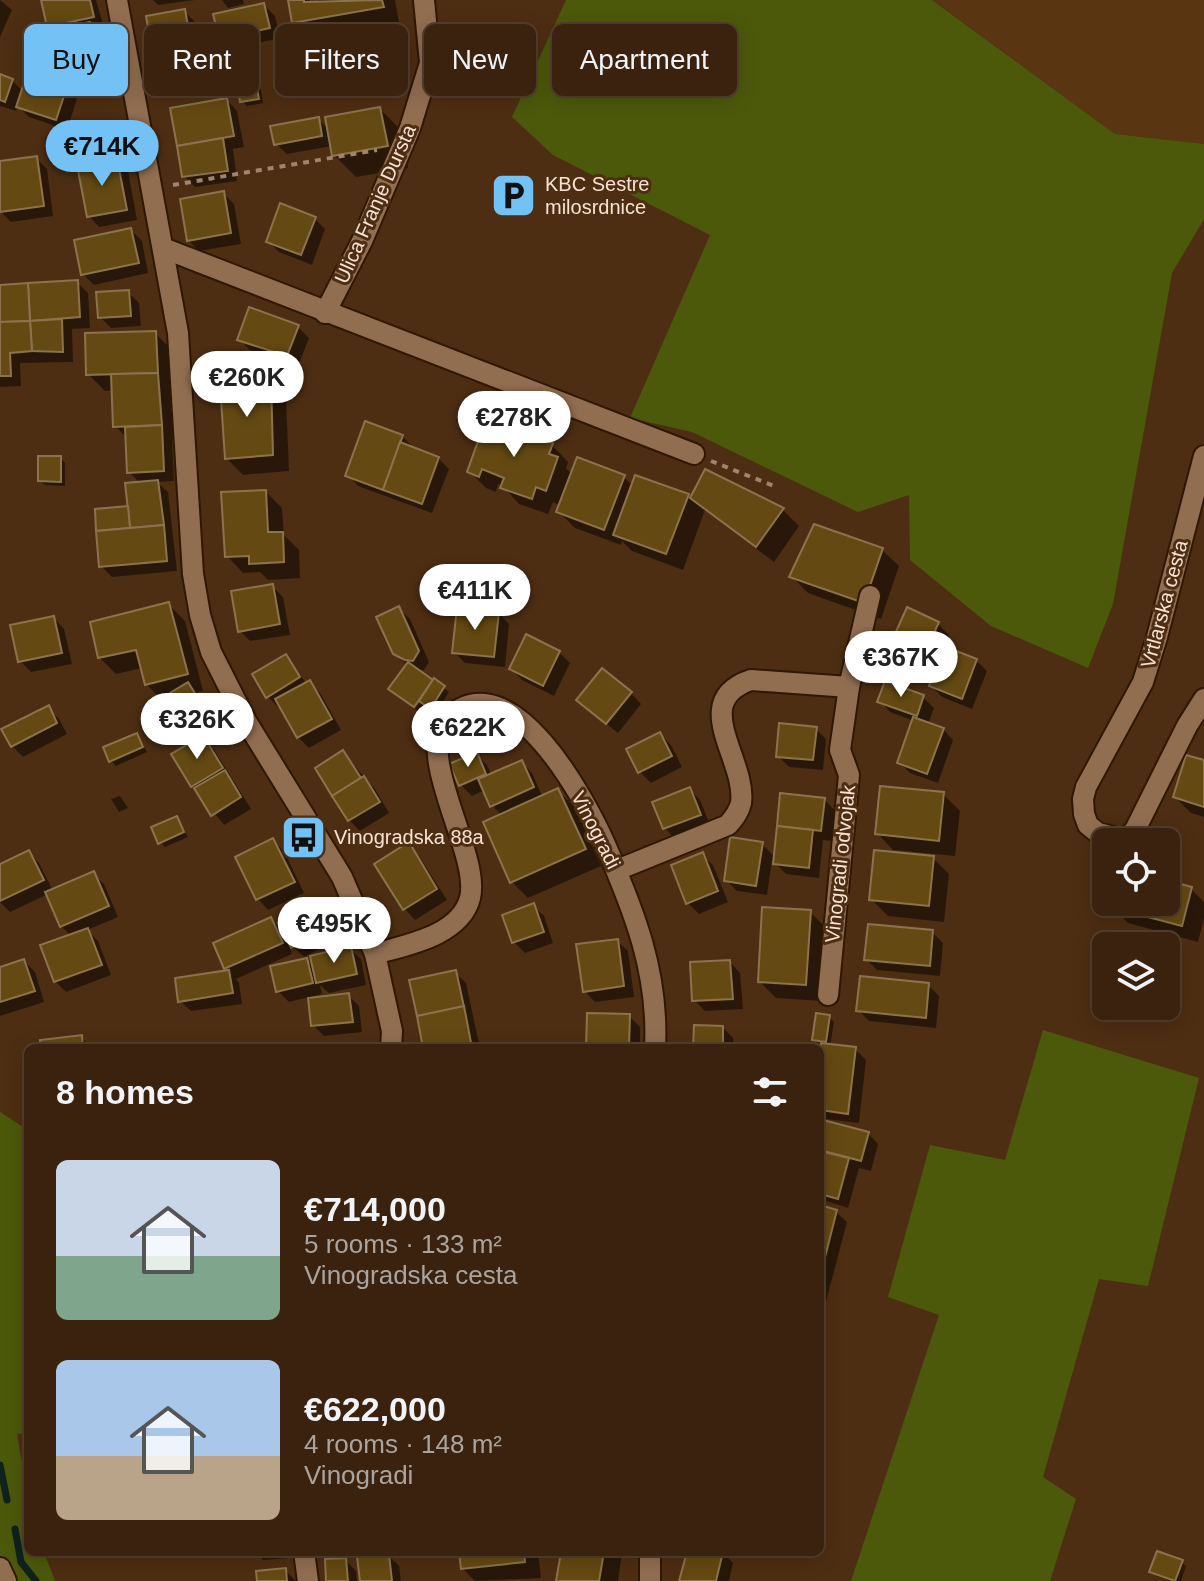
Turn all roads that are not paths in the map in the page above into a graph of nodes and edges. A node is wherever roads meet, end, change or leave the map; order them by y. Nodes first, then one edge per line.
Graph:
1 (117, 0) edge
2 (425, 1) edge
3 (163, 248) junction
4 (325, 313) junction
5 (694, 454) road end
6 (1204, 456) edge
7 (870, 596) dead end
8 (849, 687) junction
9 (1204, 699) edge
10 (617, 870) junction
11 (375, 954) junction
12 (828, 995) dead end
13 (391, 1044) edge
14 (655, 1044) edge
15 (305, 1556) edge
16 (650, 1556) edge
17 (0, 1568) edge
18 (6, 1581) edge
19 (308, 1581) edge
20 (650, 1581) edge

1 - 3 street
2 - 4 street, Ulica Franje Dursta
3 - 4 street
3 - 11 street
4 - 5 street
6 - 9 street, Vrtlarska cesta
7 - 8 street, Vinogradi odvojak
8 - 10 street
8 - 12 street, Vinogradi odvojak
10 - 11 street, Vinogradi
10 - 14 street, Vinogradi
11 - 13 street
15 - 19 street
16 - 20 street
17 - 18 street

